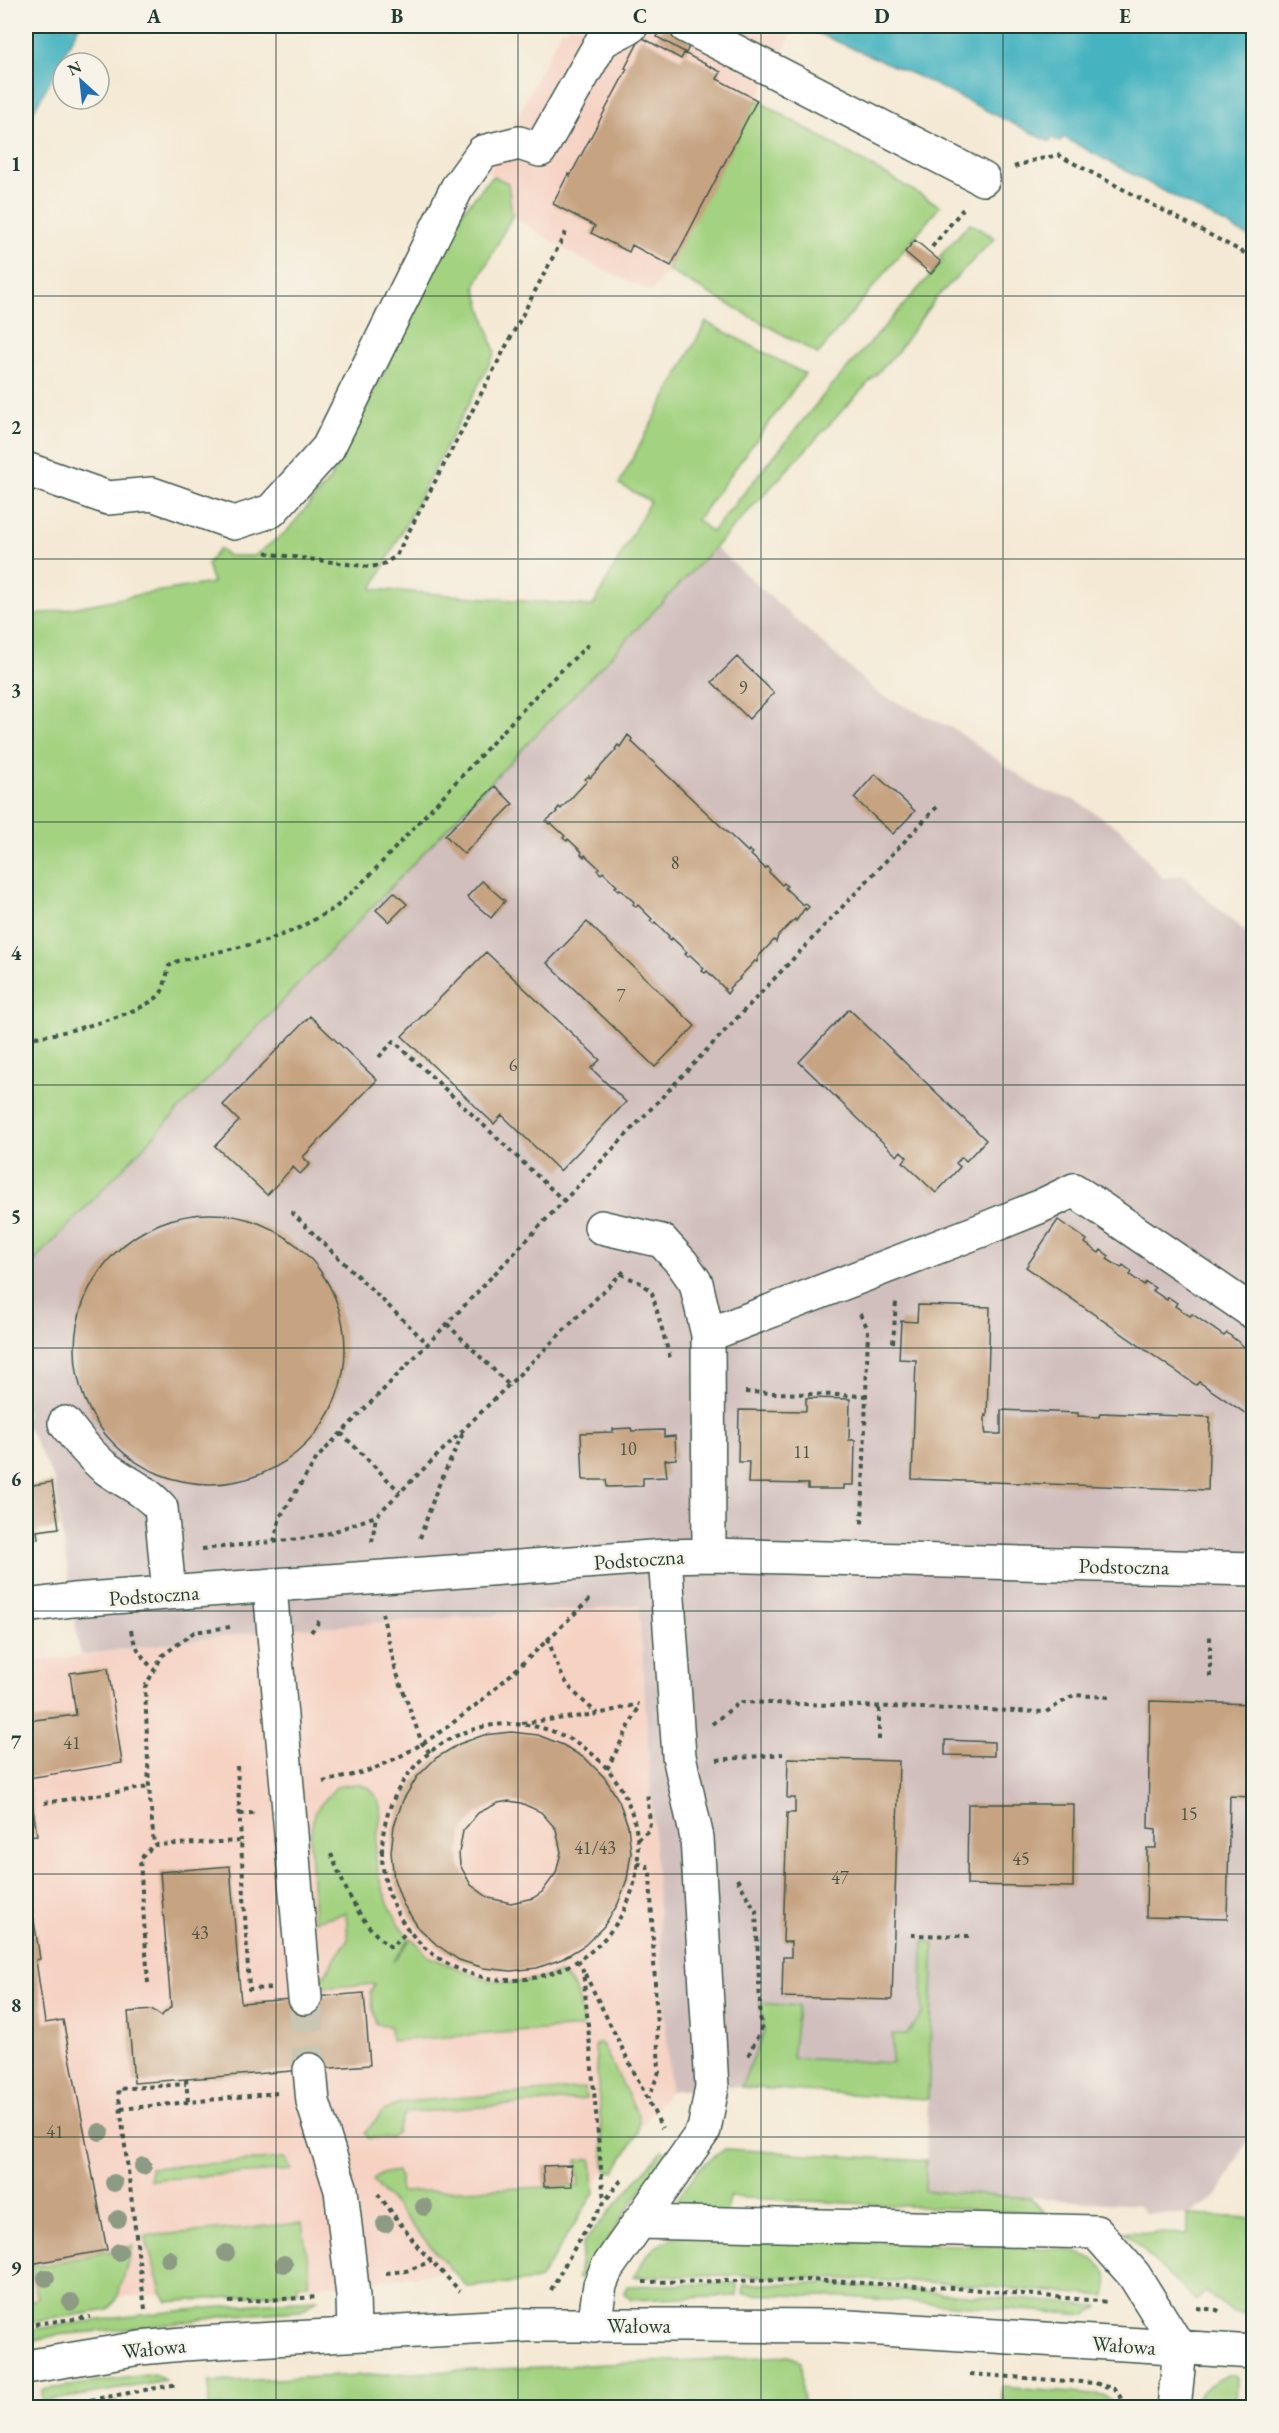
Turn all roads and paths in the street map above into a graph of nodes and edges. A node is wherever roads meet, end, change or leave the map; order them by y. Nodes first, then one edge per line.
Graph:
1 (631, 26) edge
2 (686, 26) edge
3 (982, 179) joint
4 (958, 216) dead end
5 (566, 232) dead end
6 (932, 247) dead end
7 (1254, 258) edge
8 (26, 469) edge
9 (234, 523) junction
10 (591, 642) dead end
11 (938, 807) dead end
12 (26, 1038) edge
13 (379, 1057) dead end
14 (564, 1202) junction
15 (291, 1212) dead end
16 (601, 1227) dead end
17 (656, 1240) junction
18 (621, 1274) junction
19 (853, 1311) dead end
20 (1254, 1313) edge
21 (447, 1324) junction
22 (708, 1335) junction
23 (428, 1344) junction
24 (670, 1359) dead end
25 (508, 1385) junction
26 (743, 1392) dead end
27 (866, 1396) junction
28 (65, 1423) dead end
29 (465, 1428) junction
30 (341, 1433) junction
31 (400, 1493) junction
32 (862, 1525) dead end
33 (274, 1542) junction
34 (165, 1552) junction
35 (709, 1555) junction
36 (665, 1556) junction
37 (1254, 1569) edge
38 (407, 1576) junction
39 (270, 1587) junction
40 (169, 1593) junction
41 (595, 1594) dead end
42 (127, 1597) junction
43 (26, 1606) edge
44 (381, 1608) dead end
45 (327, 1611) dead end
46 (321, 1620) junction
47 (272, 1624) junction
48 (1210, 1634) dead end
49 (308, 1635) dead end
50 (548, 1638) junction
51 (154, 1670) junction
52 (1210, 1677) dead end
53 (645, 1697) dead end
54 (1110, 1697) dead end
55 (640, 1704) junction
56 (879, 1707) junction
57 (598, 1714) junction
58 (517, 1724) junction
59 (708, 1725) dead end
60 (879, 1740) dead end
61 (422, 1743) junction
62 (429, 1753) junction
63 (237, 1766) dead end
64 (607, 1769) junction
65 (149, 1787) junction
66 (44, 1803) dead end
67 (288, 1809) junction
68 (241, 1841) junction
69 (154, 1845) junction
70 (327, 1846) dead end
71 (637, 1863) junction
72 (409, 1930) junction
73 (911, 1935) dead end
74 (969, 1936) dead end
75 (578, 1960) junction
76 (583, 1970) junction
77 (148, 1983) dead end
78 (304, 1993) joint
79 (310, 2070) tunnel mouth
80 (276, 2093) dead end
81 (648, 2099) junction
82 (188, 2102) junction
83 (121, 2109) junction
84 (663, 2128) dead end
85 (604, 2201) dead end
86 (639, 2222) junction
87 (432, 2261) dead end
88 (382, 2273) dead end
89 (640, 2282) dead end
90 (1098, 2302) dead end
91 (145, 2309) dead end
92 (594, 2326) junction
93 (354, 2334) junction
94 (1180, 2349) junction
95 (1254, 2352) edge
96 (26, 2367) edge
97 (964, 2373) dead end
98 (166, 2386) dead end
99 (45, 2408) edge
100 (1129, 2408) edge
101 (1174, 2408) edge

1 - 9 street
2 - 3 street
3 - 7 path
4 - 6 path
5 - 9 path
8 - 9 street
10 - 12 path
11 - 14 path
13 - 14 path
14 - 21 path
15 - 23 path
16 - 17 street
17 - 18 path
17 - 22 street
18 - 24 path
18 - 25 path
19 - 27 path
20 - 22 street
21 - 23 path
21 - 25 path
22 - 35 street
23 - 30 path
25 - 29 path
26 - 27 path
27 - 32 path
28 - 34 street
29 - 31 path
29 - 38 path
30 - 31 path
30 - 33 path
31 - 33 path
33 - 34 path
34 - 40 street
35 - 36 street, Podstoczna
35 - 37 street, Podstoczna
36 - 38 street, Podstoczna
36 - 86 street
38 - 39 street, Podstoczna
39 - 40 street, Podstoczna
39 - 47 street
40 - 42 street, Podstoczna
41 - 50 path
42 - 43 street, Podstoczna
42 - 51 path
44 - 61 path
45 - 46 path
46 - 47 path
46 - 49 path
47 - 51 path
47 - 67 street
48 - 52 path
50 - 57 path
50 - 61 path
51 - 65 path
53 - 55 path
54 - 56 path
55 - 57 path
55 - 64 path
56 - 59 path
56 - 60 path
57 - 58 path
58 - 62 path
58 - 64 path
61 - 62 path
61 - 67 path
62 - 72 path
63 - 68 path
64 - 71 path
65 - 66 path
65 - 69 path
67 - 78 street
68 - 69 path
68 - 78 path
69 - 77 path
70 - 72 path
71 - 75 path
71 - 81 path
72 - 75 path
73 - 74 path
75 - 76 path
76 - 81 path
76 - 85 path
79 - 93 street
80 - 82 path
81 - 84 path
82 - 83 path
82 - 83 path
83 - 91 path
86 - 92 street
86 - 94 street
87 - 88 path
89 - 90 path
92 - 93 street, Wałowa
92 - 94 street, Wałowa
93 - 96 street, Wałowa
94 - 95 street, Wałowa
94 - 101 street
97 - 100 path
98 - 99 path

